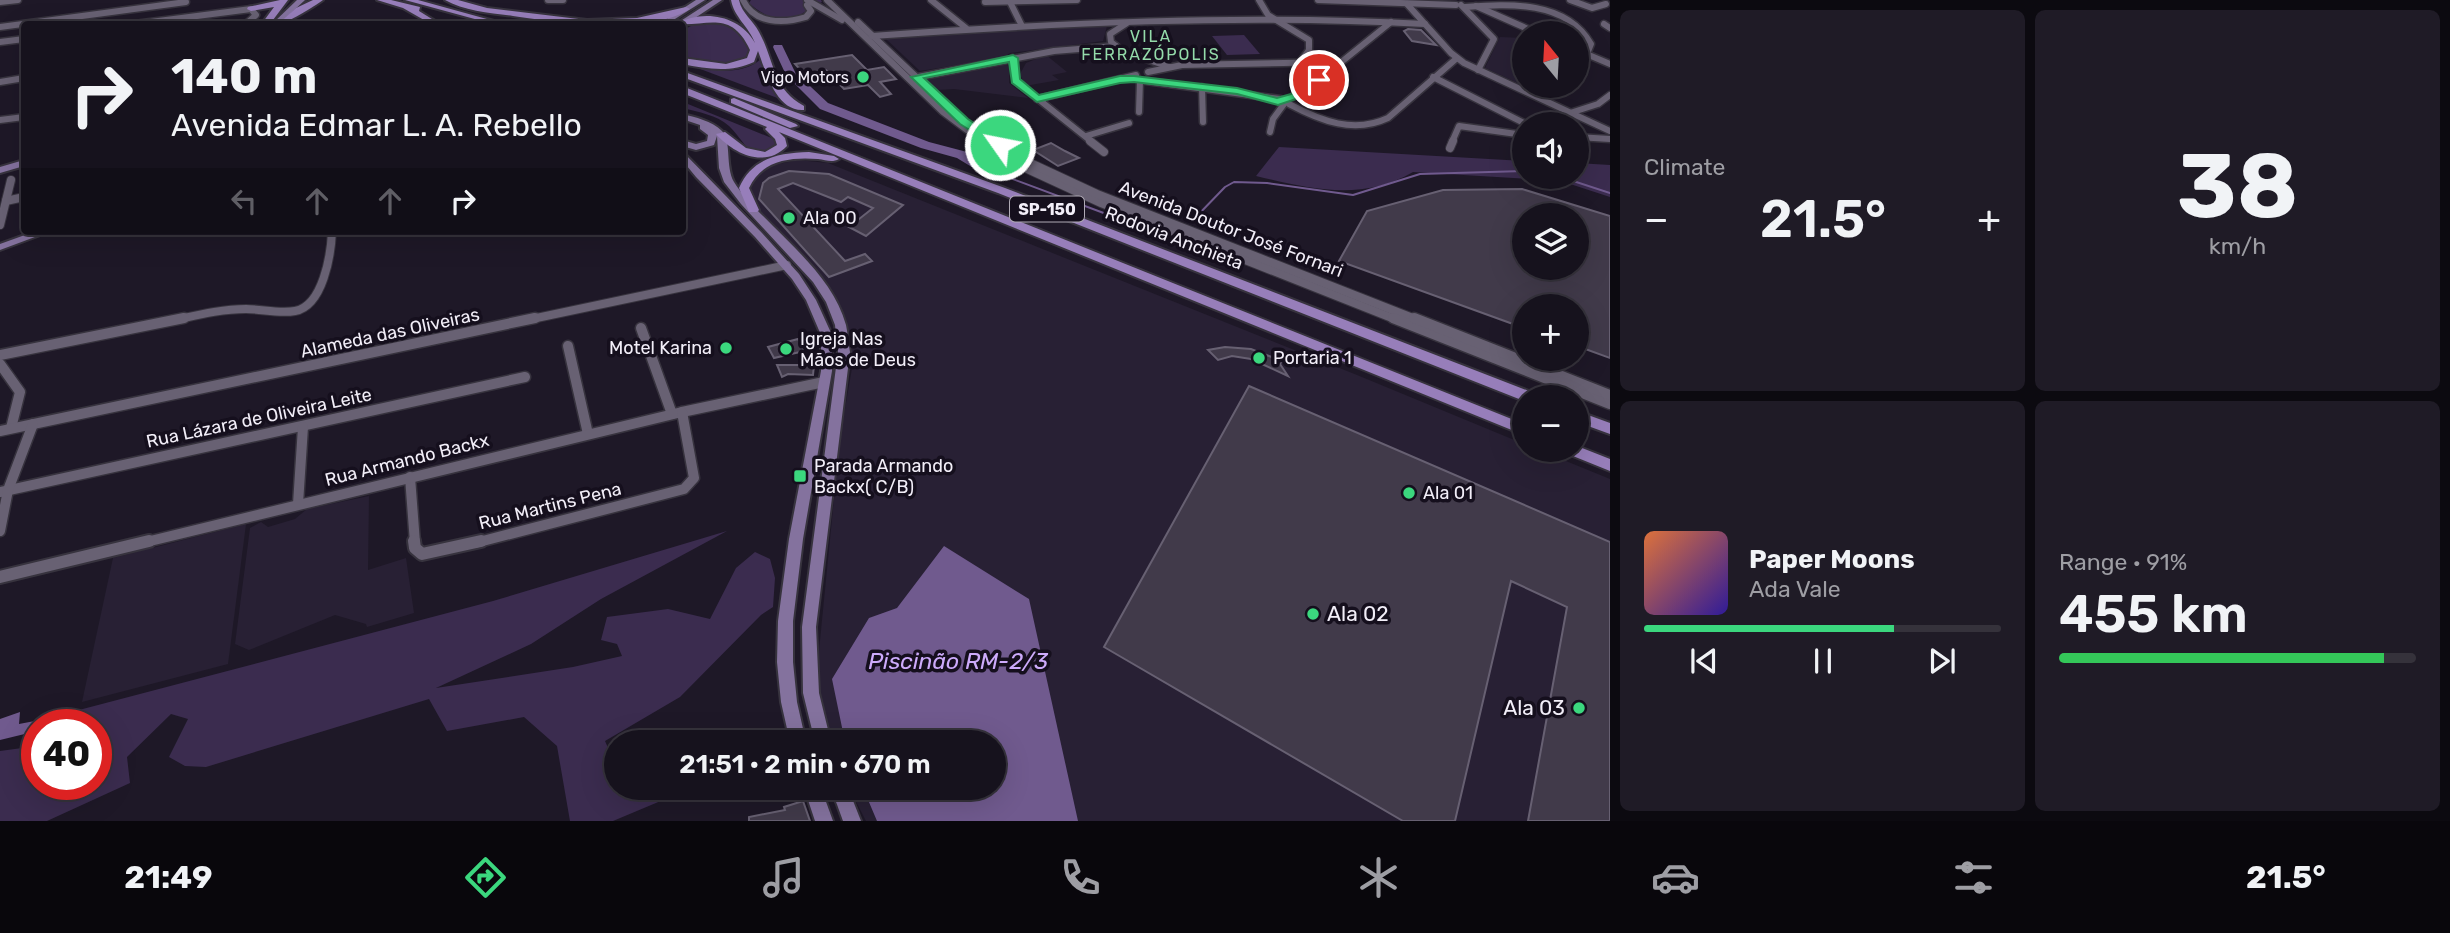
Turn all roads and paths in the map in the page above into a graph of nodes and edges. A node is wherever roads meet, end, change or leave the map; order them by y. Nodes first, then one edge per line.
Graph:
1 (18, 0) edge
2 (290, 0) edge
3 (301, 0) edge
4 (319, 0) edge
5 (332, 0) edge
6 (381, 0) edge
7 (430, 0) edge
8 (449, 0) edge
9 (548, 0) edge
10 (563, 0) edge
11 (701, 0) edge
12 (718, 0) edge
13 (735, 0) edge
14 (743, 0) edge
15 (799, 0) edge
16 (827, 0) edge
17 (835, 0) edge
18 (931, 0) edge
19 (1077, 0) edge
20 (1259, 0) edge
21 (1318, 0) edge
22 (1445, 0) edge
23 (1570, 0) edge
24 (1596, 0) edge
25 (187, 1) edge
26 (1009, 1) edge
27 (0, 2) edge
28 (404, 2) edge
29 (985, 2) dead end
30 (1521, 2) edge
31 (808, 3) edge
32 (1408, 4) junction
33 (1608, 4) edge
34 (1438, 5) junction
35 (1467, 6) edge
36 (299, 10) junction
37 (487, 10) junction
38 (278, 11) edge
39 (688, 13) junction
40 (421, 15) junction
41 (1270, 16) junction
42 (182, 18) junction
43 (249, 19) edge
44 (1137, 20) junction
45 (43, 21) edge
46 (158, 21) edge
47 (286, 21) edge
48 (426, 21) edge
49 (431, 21) edge
50 (461, 21) edge
51 (488, 21) edge
52 (509, 21) edge
53 (530, 21) edge
54 (568, 21) edge
55 (638, 21) edge
56 (669, 21) edge
57 (682, 21) edge
58 (1108, 21) junction
59 (1567, 21) edge
60 (1391, 22) junction
61 (686, 23) edge
62 (1512, 23) edge
63 (21, 24) edge
64 (851, 24) junction
65 (1021, 24) junction
66 (1425, 24) junction
67 (751, 25) junction
68 (0, 27) edge
69 (966, 28) junction
70 (1115, 29) junction
71 (864, 36) junction
72 (874, 36) junction
73 (21, 39) edge
74 (0, 42) edge
75 (1113, 46) junction
76 (1589, 55) edge
77 (1022, 57) junction
78 (1013, 58) junction
79 (1457, 58) junction
80 (1484, 58) junction
81 (686, 62) edge
82 (1300, 62) junction
83 (1338, 62) junction
84 (1448, 63) junction
85 (1464, 63) junction
86 (1610, 64) edge
87 (1168, 68) junction
88 (686, 69) edge
89 (1014, 69) junction
90 (1478, 70) junction
91 (1148, 72) junction
92 (686, 75) edge
93 (1156, 76) junction
94 (1433, 77) junction
95 (21, 78) edge
96 (913, 78) junction
97 (1140, 79) junction
98 (0, 82) edge
99 (686, 82) edge
100 (1170, 83) junction
101 (1512, 86) edge
102 (1202, 87) junction
103 (686, 91) edge
104 (1610, 95) edge
105 (1537, 98) edge
106 (1037, 99) junction
107 (765, 102) junction
108 (1283, 102) junction
109 (1139, 112) dead end
110 (1567, 112) edge
111 (1572, 112) edge
112 (1512, 116) edge
113 (686, 117) edge
114 (21, 118) edge
115 (686, 118) edge
116 (0, 121) edge
117 (1203, 122) dead end
118 (1589, 122) edge
119 (1129, 123) dead end
120 (764, 124) junction
121 (842, 130) junction
122 (1610, 131) edge
123 (1270, 132) dead end
124 (1512, 133) edge
125 (721, 134) junction
126 (1086, 136) junction
127 (1589, 138) edge
128 (1610, 139) edge
129 (686, 144) edge
130 (1450, 148) dead end
131 (1104, 152) dead end
132 (686, 158) edge
133 (862, 162) junction
134 (21, 164) edge
135 (0, 170) edge
136 (884, 171) junction
137 (11, 180) dead end
138 (21, 198) edge
139 (6, 201) junction
140 (753, 210) junction
141 (0, 225) edge
142 (34, 235) edge
143 (332, 235) edge
144 (0, 247) edge
145 (787, 265) junction
146 (642, 328) dead end
147 (568, 346) dead end
148 (0, 355) edge
149 (0, 364) edge
150 (4, 374) edge
151 (525, 377) dead end
152 (824, 382) junction
153 (1512, 390) edge
154 (1610, 395) edge
155 (1610, 404) edge
156 (677, 413) junction
157 (1589, 421) edge
158 (33, 424) junction
159 (1512, 425) edge
160 (303, 427) junction
161 (11, 428) junction
162 (1610, 429) edge
163 (0, 431) edge
164 (589, 434) junction
165 (1589, 453) edge
166 (1589, 455) edge
167 (1610, 459) edge
168 (1610, 465) edge
169 (410, 477) junction
170 (4, 491) edge
171 (298, 505) junction
172 (0, 531) edge
173 (0, 577) edge
174 (796, 730) edge
175 (820, 730) edge
176 (817, 800) edge
177 (844, 800) edge
178 (824, 821) edge
179 (852, 821) edge

1 - 27 street
2 - 38 highway
3 - 38 main road
4 - 36 highway
5 - 36 highway
6 - 28 highway
7 - 52 highway
8 - 37 highway
9 - 10 street
11 - 39 main road
12 - 39 main road
13 - 67 highway
14 - 31 street
15 - 31 street
16 - 64 street, Avenida Doutor José Fornari
17 - 72 street, Avenida Doutor José Fornari
18 - 69 street
19 - 26 street
20 - 41 street
21 - 32 street
22 - 34 street
22 - 35 street
23 - 33 street
24 - 33 street
25 - 42 street
25 - 45 street
26 - 29 street
26 - 65 street
28 - 40 highway
28 - 50 highway
28 - 51 highway
30 - 35 street
30 - 59 street
31 - 64 street
31 - 71 street
32 - 34 street
32 - 66 street
34 - 35 street
35 - 62 street
35 - 80 street
36 - 47 highway
37 - 53 highway
37 - 54 highway
38 - 43 highway
38 - 43 highway
39 - 55 highway
39 - 56 highway
39 - 57 main road
39 - 67 highway
40 - 48 highway
40 - 49 highway
41 - 44 street
41 - 60 street
41 - 82 street
42 - 43 street
42 - 46 street
44 - 58 street
44 - 70 street
58 - 65 street
58 - 70 street
60 - 66 street
60 - 83 street
61 - 81 highway
63 - 68 street
64 - 71 street, Avenida Doutor José Fornari
64 - 72 street, Avenida Doutor José Fornari
65 - 69 street
66 - 79 street
67 - 121 highway
69 - 72 street
70 - 75 street
71 - 72 street
71 - 96 street, Avenida Doutor José Fornari
72 - 96 street, Avenida Doutor José Fornari
73 - 74 street
75 - 77 street
75 - 78 street
75 - 87 street
76 - 86 street
77 - 78 street
77 - 89 street
78 - 89 street
78 - 96 street
79 - 84 street
79 - 85 street
80 - 85 street
80 - 90 street
82 - 83 street
82 - 87 street
83 - 108 street
84 - 85 street
84 - 94 street
85 - 90 street
87 - 91 street
87 - 93 street
88 - 107 highway, Rodovia Anchieta / SP-150
89 - 106 street
90 - 101 street
91 - 93 street
91 - 97 street
92 - 107 highway, Rodovia Anchieta / SP-150
93 - 97 street
93 - 100 street
94 - 108 street
94 - 112 street
95 - 98 street
96 - 154 street, Avenida Doutor José Fornari
96 - 155 street, Avenida Doutor José Fornari
97 - 100 street
97 - 106 street
97 - 109 street
99 - 133 highway, SP-150
100 - 102 street
102 - 108 street
102 - 117 street
103 - 120 highway, SP-150
104 - 111 street
105 - 110 street
106 - 126 street
107 - 121 highway, Rodovia Anchieta / SP-150
108 - 123 street
113 - 125 main road
114 - 116 street
115 - 129 main road
118 - 122 street
119 - 126 street
120 - 125 highway
120 - 133 highway, SP-150
121 - 153 highway, Rodovia Anchieta / SP-150
124 - 130 street
125 - 140 main road
126 - 131 street
127 - 128 street
132 - 145 main road
133 - 136 highway, SP-150
134 - 135 main road
136 - 140 highway
136 - 159 highway, SP-150
137 - 139 street
138 - 139 street
139 - 141 street
140 - 175 main road
142 - 144 main road
143 - 148 street
145 - 152 main road
145 - 158 street, Alameda das Oliveiras
146 - 156 street
147 - 164 street
149 - 150 street
150 - 161 street
151 - 160 street, Rua Lázara de Oliveira Leite
152 - 156 street, Rua Armando Backx
152 - 174 main road
156 - 164 street, Rua Armando Backx
156 - 169 street, Rua Martins Pena
157 - 162 highway
158 - 161 street, Alameda das Oliveiras
158 - 170 street
160 - 170 street, Rua Lázara de Oliveira Leite
160 - 171 street
161 - 163 street, Alameda das Oliveiras
164 - 169 street, Rua Armando Backx
165 - 167 highway
166 - 168 highway
169 - 171 street, Rua Armando Backx
170 - 172 street
171 - 173 street, Rua Armando Backx
176 - 178 main road
177 - 179 main road

